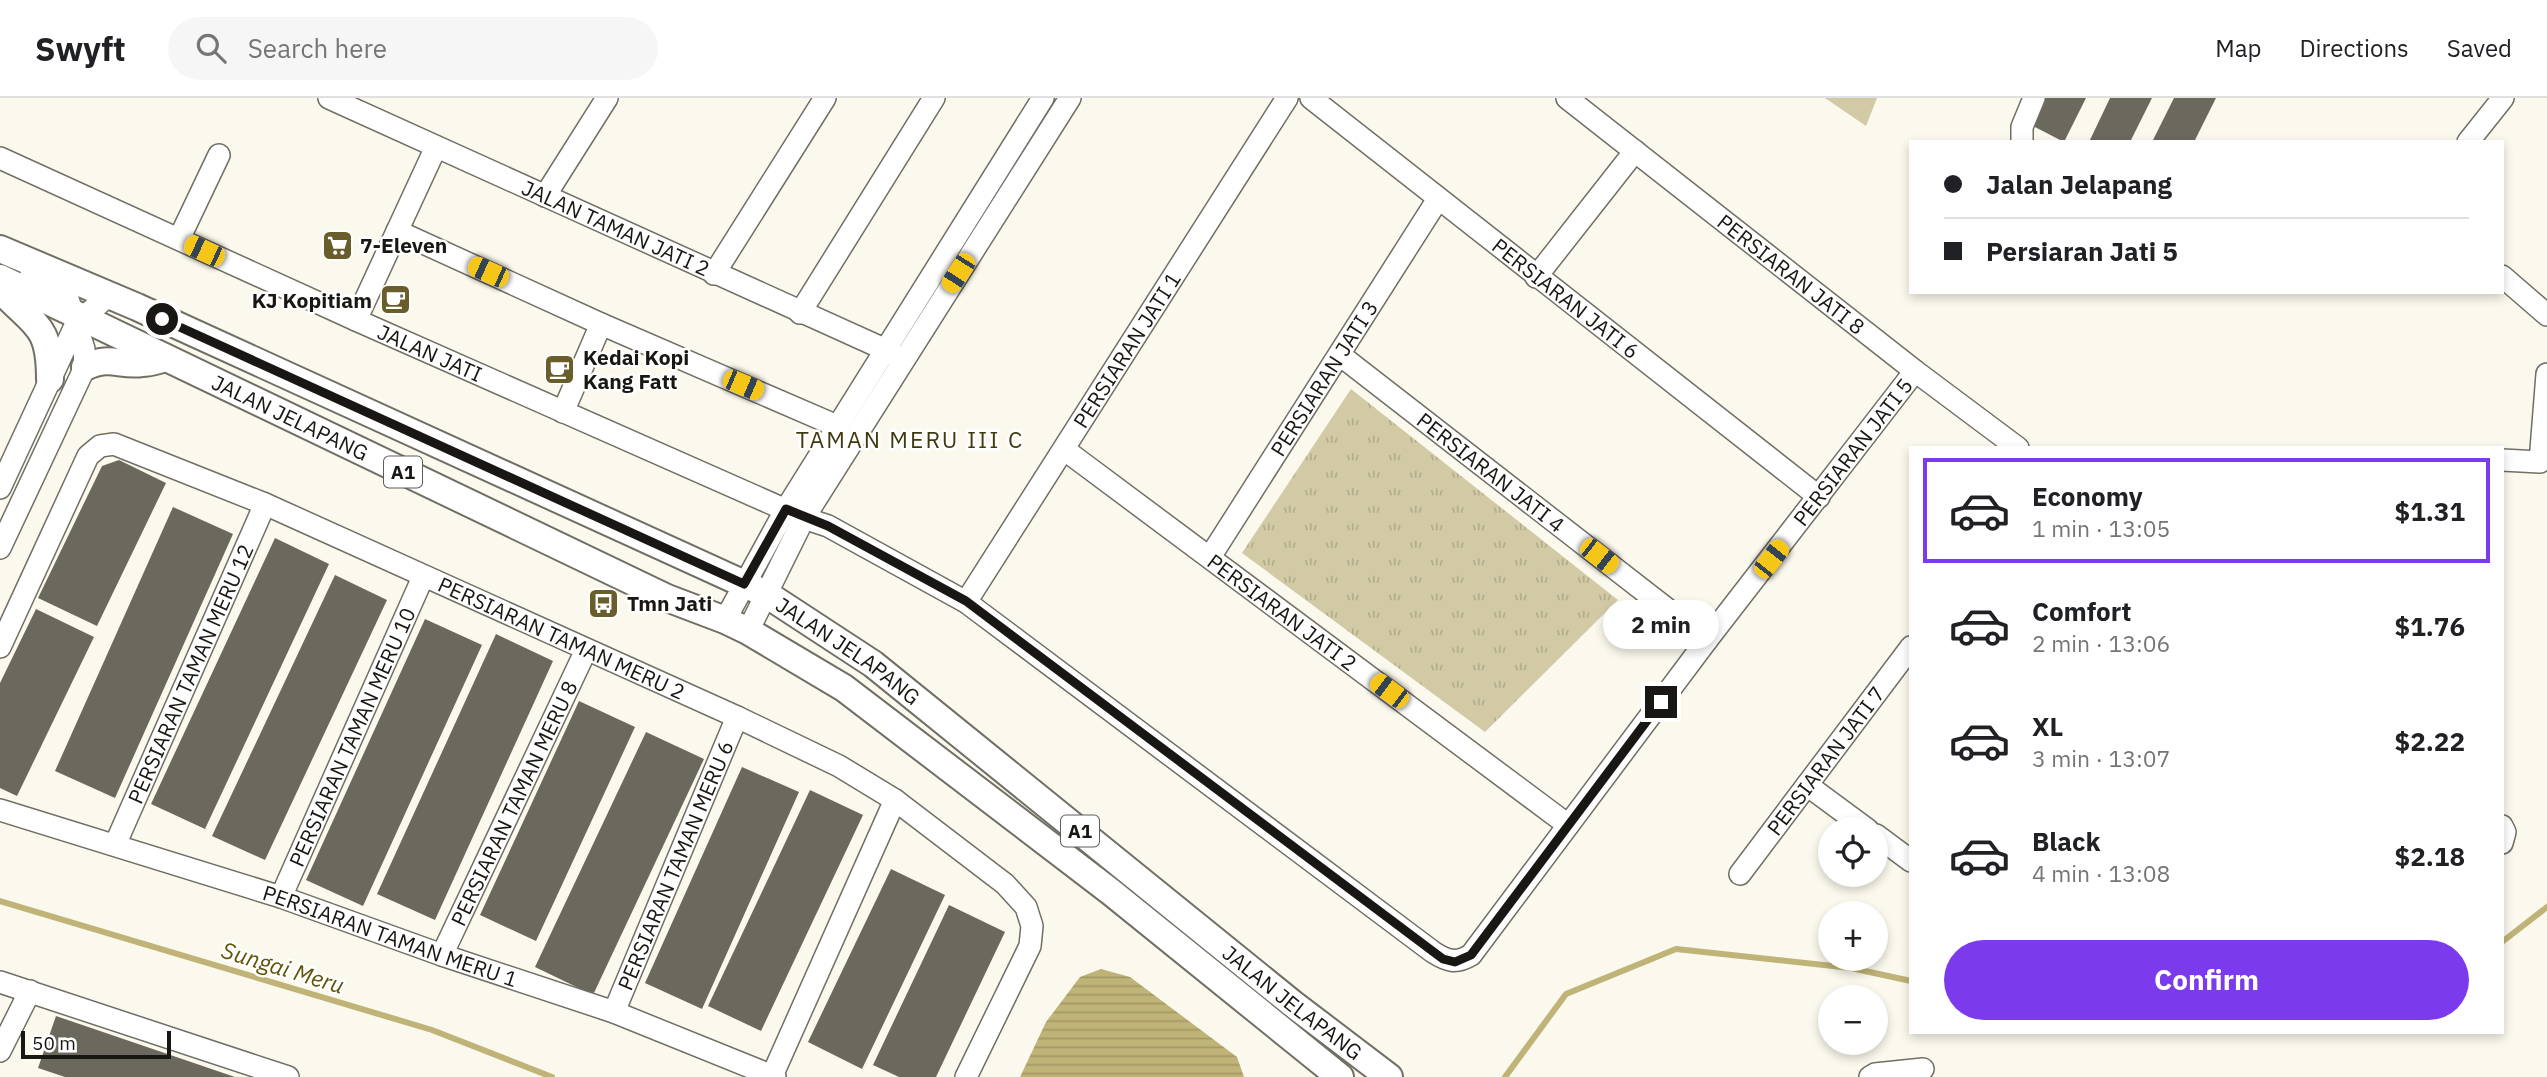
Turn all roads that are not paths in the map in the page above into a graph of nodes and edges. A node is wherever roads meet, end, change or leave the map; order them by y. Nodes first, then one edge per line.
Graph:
1 (328, 98) edge
2 (607, 98) edge
3 (825, 98) edge
4 (934, 98) edge
5 (1042, 98) edge
6 (1070, 98) edge
7 (1287, 98) edge
8 (1311, 98) edge
9 (1567, 98) edge
10 (2034, 98) edge
11 (2503, 98) edge
12 (2022, 140) edge
13 (2470, 140) edge
14 (436, 147) junction
15 (1635, 151) junction
16 (219, 155) dead end
17 (0, 158) edge
18 (545, 196) junction
19 (1438, 199) junction
20 (397, 231) junction
21 (179, 239) junction
22 (0, 249) edge
23 (0, 260) edge
24 (714, 274) junction
25 (1536, 276) junction
26 (0, 278) edge
27 (2504, 278) edge
28 (0, 289) edge
29 (109, 295) junction
30 (800, 313) junction
31 (2547, 315) edge
32 (77, 317) junction
33 (356, 320) junction
34 (601, 324) junction
35 (893, 355) junction
36 (1340, 355) junction
37 (166, 358) junction
38 (85, 368) junction
39 (1915, 371) junction
40 (2547, 374) edge
41 (50, 380) junction
42 (563, 412) junction
43 (837, 426) junction
44 (2015, 446) edge
45 (1065, 450) junction
46 (2504, 460) edge
47 (2544, 462) edge
48 (0, 488) edge
49 (1819, 497) junction
50 (265, 504) junction
51 (795, 514) junction
52 (0, 548) edge
53 (1210, 557) junction
54 (423, 577) junction
55 (755, 589) junction
56 (966, 601) junction
57 (737, 625) junction
58 (1707, 640) junction
59 (0, 647) edge
60 (586, 650) junction
61 (1909, 650) edge
62 (737, 717) junction
63 (1807, 785) junction
64 (895, 800) junction
65 (0, 810) edge
66 (1850, 817) edge
67 (1568, 825) junction
68 (1888, 844) edge
69 (115, 845) junction
70 (1909, 859) edge
71 (1740, 874) dead end
72 (281, 897) junction
73 (442, 955) junction
74 (1455, 962) joint
75 (0, 982) edge
76 (30, 991) junction
77 (614, 1013) junction
78 (0, 1051) edge
79 (1923, 1069) dead end
80 (774, 1076) edge
81 (288, 1077) edge
82 (966, 1077) edge
83 (1340, 1077) edge
84 (1389, 1077) edge
85 (1870, 1077) edge

1 - 14 street, JALAN TAMAN JATI 2
2 - 18 street
3 - 24 street
4 - 30 street
5 - 35 street
6 - 35 street
7 - 45 street, PERSIARAN JATI 1
8 - 19 street, PERSIARAN JATI 6
9 - 15 street, PERSIARAN JATI 8
10 - 12 street
11 - 13 street
14 - 18 street, JALAN TAMAN JATI 2
14 - 20 street
15 - 25 street
15 - 39 street, PERSIARAN JATI 8
16 - 21 street
17 - 21 street, JALAN JATI
18 - 24 street, JALAN TAMAN JATI 2
19 - 25 street, PERSIARAN JATI 6
19 - 36 street, PERSIARAN JATI 3
20 - 33 street
20 - 34 street
21 - 33 street, JALAN JATI
22 - 29 main road, JALAN JELAPANG / A1
23 - 32 street
24 - 30 street, JALAN TAMAN JATI 2
25 - 49 street, PERSIARAN JATI 6
26 - 32 main road, JALAN JELAPANG / A1
27 - 31 street
28 - 41 main road
29 - 32 street
29 - 55 main road, JALAN JELAPANG / A1
30 - 35 street, JALAN TAMAN JATI 2
32 - 37 main road, JALAN JELAPANG / A1
32 - 38 street
32 - 41 street
33 - 42 street, JALAN JATI
34 - 42 street
34 - 43 street
35 - 43 street
35 - 51 street
36 - 53 street, PERSIARAN JATI 3
36 - 58 street, PERSIARAN JATI 4
37 - 38 main road
37 - 57 main road, JALAN JELAPANG / A1
38 - 52 street
39 - 44 street, PERSIARAN JATI 8
39 - 49 street, PERSIARAN JATI 5
40 - 47 street
41 - 48 street
42 - 51 street, JALAN JATI
43 - 51 street
45 - 53 street, PERSIARAN JATI 2
45 - 56 street, PERSIARAN JATI 1
46 - 47 street
49 - 58 street, PERSIARAN JATI 5
50 - 54 street, PERSIARAN TAMAN MERU 2
50 - 59 street, PERSIARAN TAMAN MERU 2
50 - 69 street, PERSIARAN TAMAN MERU 12
51 - 55 street
51 - 56 street, JALAN JATI
53 - 67 street, PERSIARAN JATI 2
54 - 60 street, PERSIARAN TAMAN MERU 2
54 - 72 street, PERSIARAN TAMAN MERU 10
55 - 57 street
55 - 84 main road, JALAN JELAPANG / A1
56 - 74 street, JALAN JATI
57 - 83 main road, JALAN JELAPANG / A1
58 - 67 street, PERSIARAN JATI 5
60 - 62 street, PERSIARAN TAMAN MERU 2
60 - 73 street, PERSIARAN TAMAN MERU 8
61 - 63 street, PERSIARAN JATI 7
62 - 64 street, PERSIARAN TAMAN MERU 2
62 - 77 street, PERSIARAN TAMAN MERU 6
63 - 66 street
63 - 71 street, PERSIARAN JATI 7
64 - 80 street
64 - 82 street, PERSIARAN TAMAN MERU 2
65 - 69 street, PERSIARAN TAMAN MERU 1
67 - 74 street, PERSIARAN JATI 5
68 - 70 street
69 - 72 street, PERSIARAN TAMAN MERU 1
72 - 73 street, PERSIARAN TAMAN MERU 1
73 - 77 street, PERSIARAN TAMAN MERU 1
75 - 76 street
76 - 78 street
76 - 81 street
77 - 80 street, PERSIARAN TAMAN MERU 1
79 - 85 street

